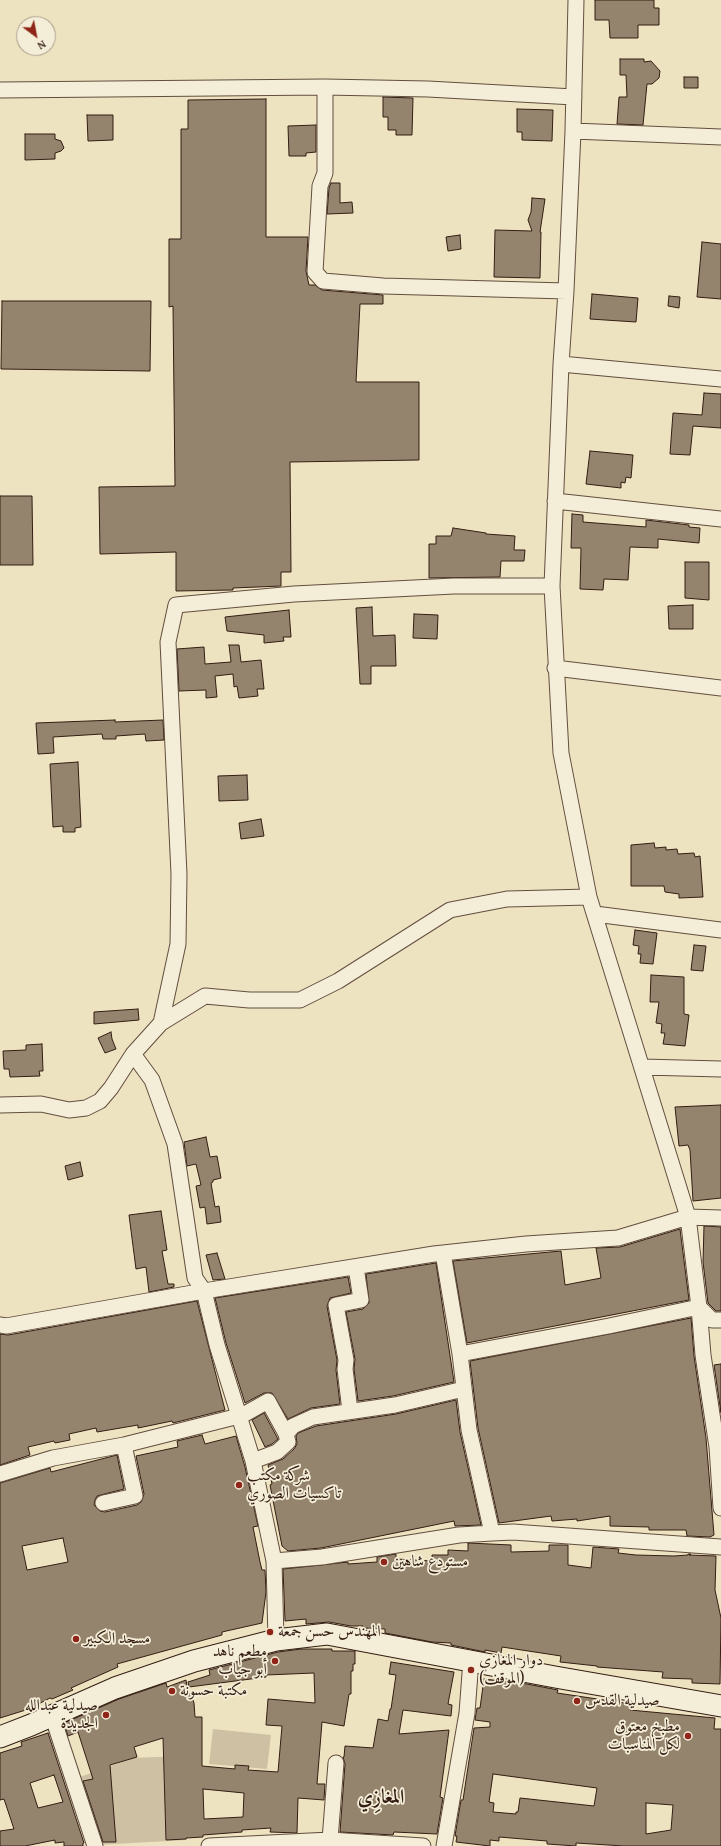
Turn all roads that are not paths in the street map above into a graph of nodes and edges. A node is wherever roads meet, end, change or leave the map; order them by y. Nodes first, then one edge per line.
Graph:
1 (576, 0) edge
2 (325, 87) junction
3 (0, 90) edge
4 (574, 97) junction
5 (573, 131) junction
6 (721, 137) edge
7 (566, 291) junction
8 (561, 364) junction
9 (721, 379) edge
10 (555, 501) junction
11 (721, 519) edge
12 (552, 586) junction
13 (555, 668) junction
14 (721, 688) edge
15 (589, 897) junction
16 (595, 914) junction
17 (721, 930) edge
18 (161, 1023) junction
19 (133, 1054) junction
20 (642, 1067) junction
21 (721, 1069) edge
22 (0, 1105) edge
23 (688, 1217) junction
24 (721, 1218) edge
25 (443, 1253) junction
26 (356, 1267) junction
27 (204, 1291) junction
28 (700, 1307) junction
29 (721, 1320) edge
30 (0, 1325) edge
31 (460, 1354) junction
32 (464, 1389) junction
33 (350, 1411) junction
34 (238, 1416) junction
35 (286, 1434) junction
36 (124, 1445) junction
37 (253, 1461) junction
38 (0, 1474) edge
39 (103, 1503) dead end
40 (721, 1508) edge
41 (492, 1533) junction
42 (721, 1547) edge
43 (274, 1561) junction
44 (276, 1640) junction
45 (471, 1660) junction
46 (721, 1706) edge
47 (52, 1715) junction
48 (0, 1737) edge
49 (336, 1763) dead end
50 (330, 1840) junction
51 (95, 1846) edge
52 (209, 1846) edge
53 (423, 1846) edge
54 (444, 1846) edge

1 - 4 street
2 - 3 street
2 - 4 street
2 - 7 street
4 - 5 street
5 - 6 street
5 - 7 street
7 - 8 street
8 - 9 street
8 - 10 street
10 - 11 street
10 - 12 street
12 - 13 street
12 - 18 street
13 - 14 street
13 - 15 street
15 - 16 street
15 - 18 street
16 - 17 street
16 - 20 street
18 - 19 street
19 - 22 street
19 - 27 street
20 - 21 street
20 - 23 street
23 - 24 street
23 - 25 street
23 - 28 street
25 - 26 street
25 - 31 street
26 - 27 street
26 - 33 street
27 - 30 street
27 - 34 street
28 - 29 street
28 - 31 street
28 - 40 street
31 - 32 street
32 - 33 street
32 - 41 street
33 - 35 street
34 - 35 street
34 - 36 street
34 - 37 street
35 - 37 street
36 - 38 street
36 - 39 street
37 - 43 street
41 - 42 street
41 - 43 street
43 - 44 street
44 - 45 street
44 - 47 street
45 - 46 street
45 - 54 street
47 - 48 street
47 - 51 street
49 - 50 street
50 - 52 street
50 - 53 street

